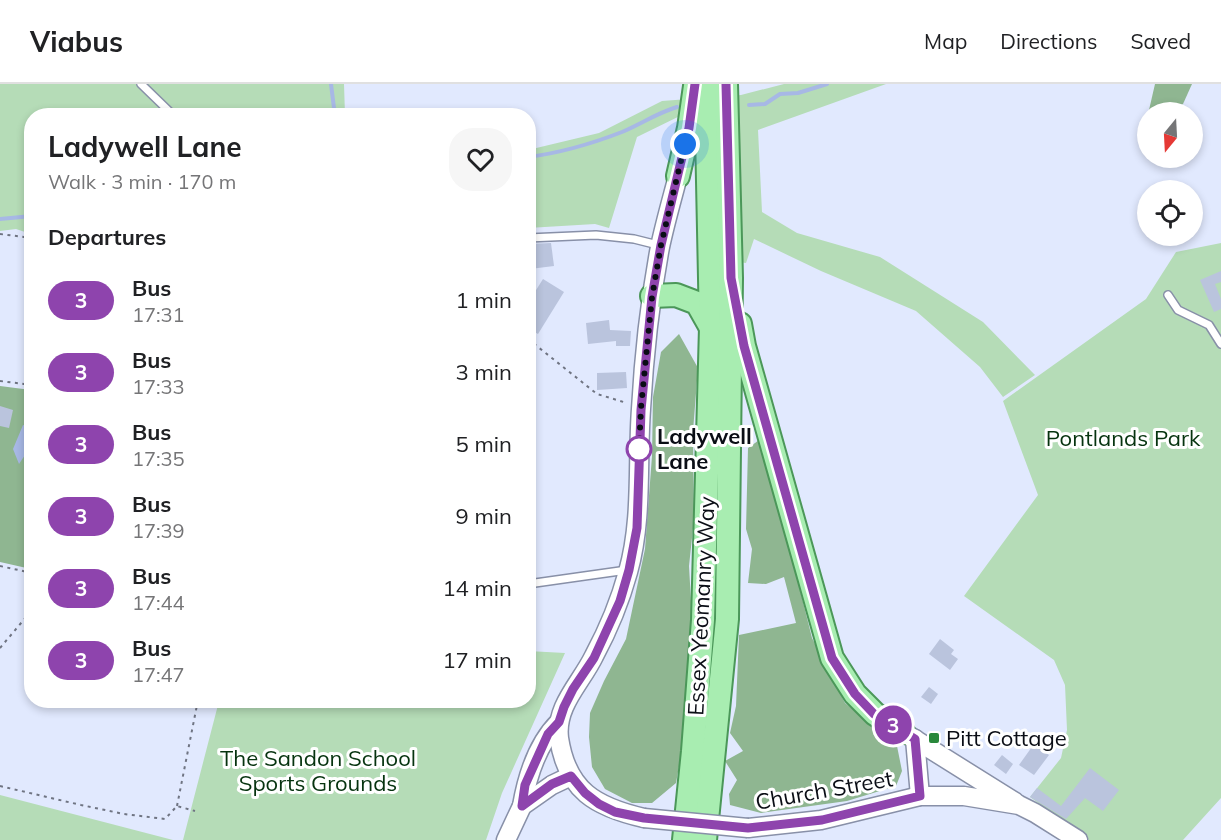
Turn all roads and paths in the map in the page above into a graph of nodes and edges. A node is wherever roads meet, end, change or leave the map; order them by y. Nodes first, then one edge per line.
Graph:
1 (141, 84) edge
2 (695, 84) edge
3 (706, 84) edge
4 (726, 84) edge
5 (166, 108) edge
6 (682, 177) joint
7 (0, 234) edge
8 (24, 237) edge
9 (536, 238) edge
10 (661, 245) junction
11 (731, 278) junction
12 (1168, 295) dead end
13 (652, 297) junction
14 (711, 327) junction
15 (1221, 344) edge
16 (536, 345) edge
17 (0, 381) edge
18 (24, 384) edge
19 (641, 408) junction
20 (0, 566) edge
21 (629, 570) junction
22 (24, 571) edge
23 (536, 583) edge
24 (24, 620) edge
25 (0, 648) edge
26 (196, 708) edge
27 (559, 722) junction
28 (909, 735) junction
29 (571, 776) junction
30 (0, 786) edge
31 (920, 796) junction
32 (1019, 805) junction
33 (177, 806) junction
34 (522, 806) junction
35 (195, 811) dead end
36 (506, 840) edge
37 (684, 840) edge
38 (705, 840) edge
39 (1078, 840) edge

1 - 5 lane
2 - 6 main road
3 - 14 main road, Essex Yeomanry Way
4 - 11 main road
6 - 10 street
7 - 8 path
9 - 10 lane
10 - 13 street
11 - 28 main road
11 - 38 main road, Essex Yeomanry Way
12 - 15 lane
13 - 14 main road
13 - 19 street
14 - 37 main road, Essex Yeomanry Way
16 - 19 path
17 - 18 path
19 - 21 street
20 - 22 path
21 - 23 lane
21 - 27 street
24 - 25 path
26 - 33 path
27 - 29 street
27 - 34 street
28 - 31 street
28 - 32 street
29 - 31 street, Church Street, bridge
29 - 34 street
30 - 33 path
31 - 32 street, Church Street
32 - 39 street, Church Street
33 - 35 path
34 - 36 street

